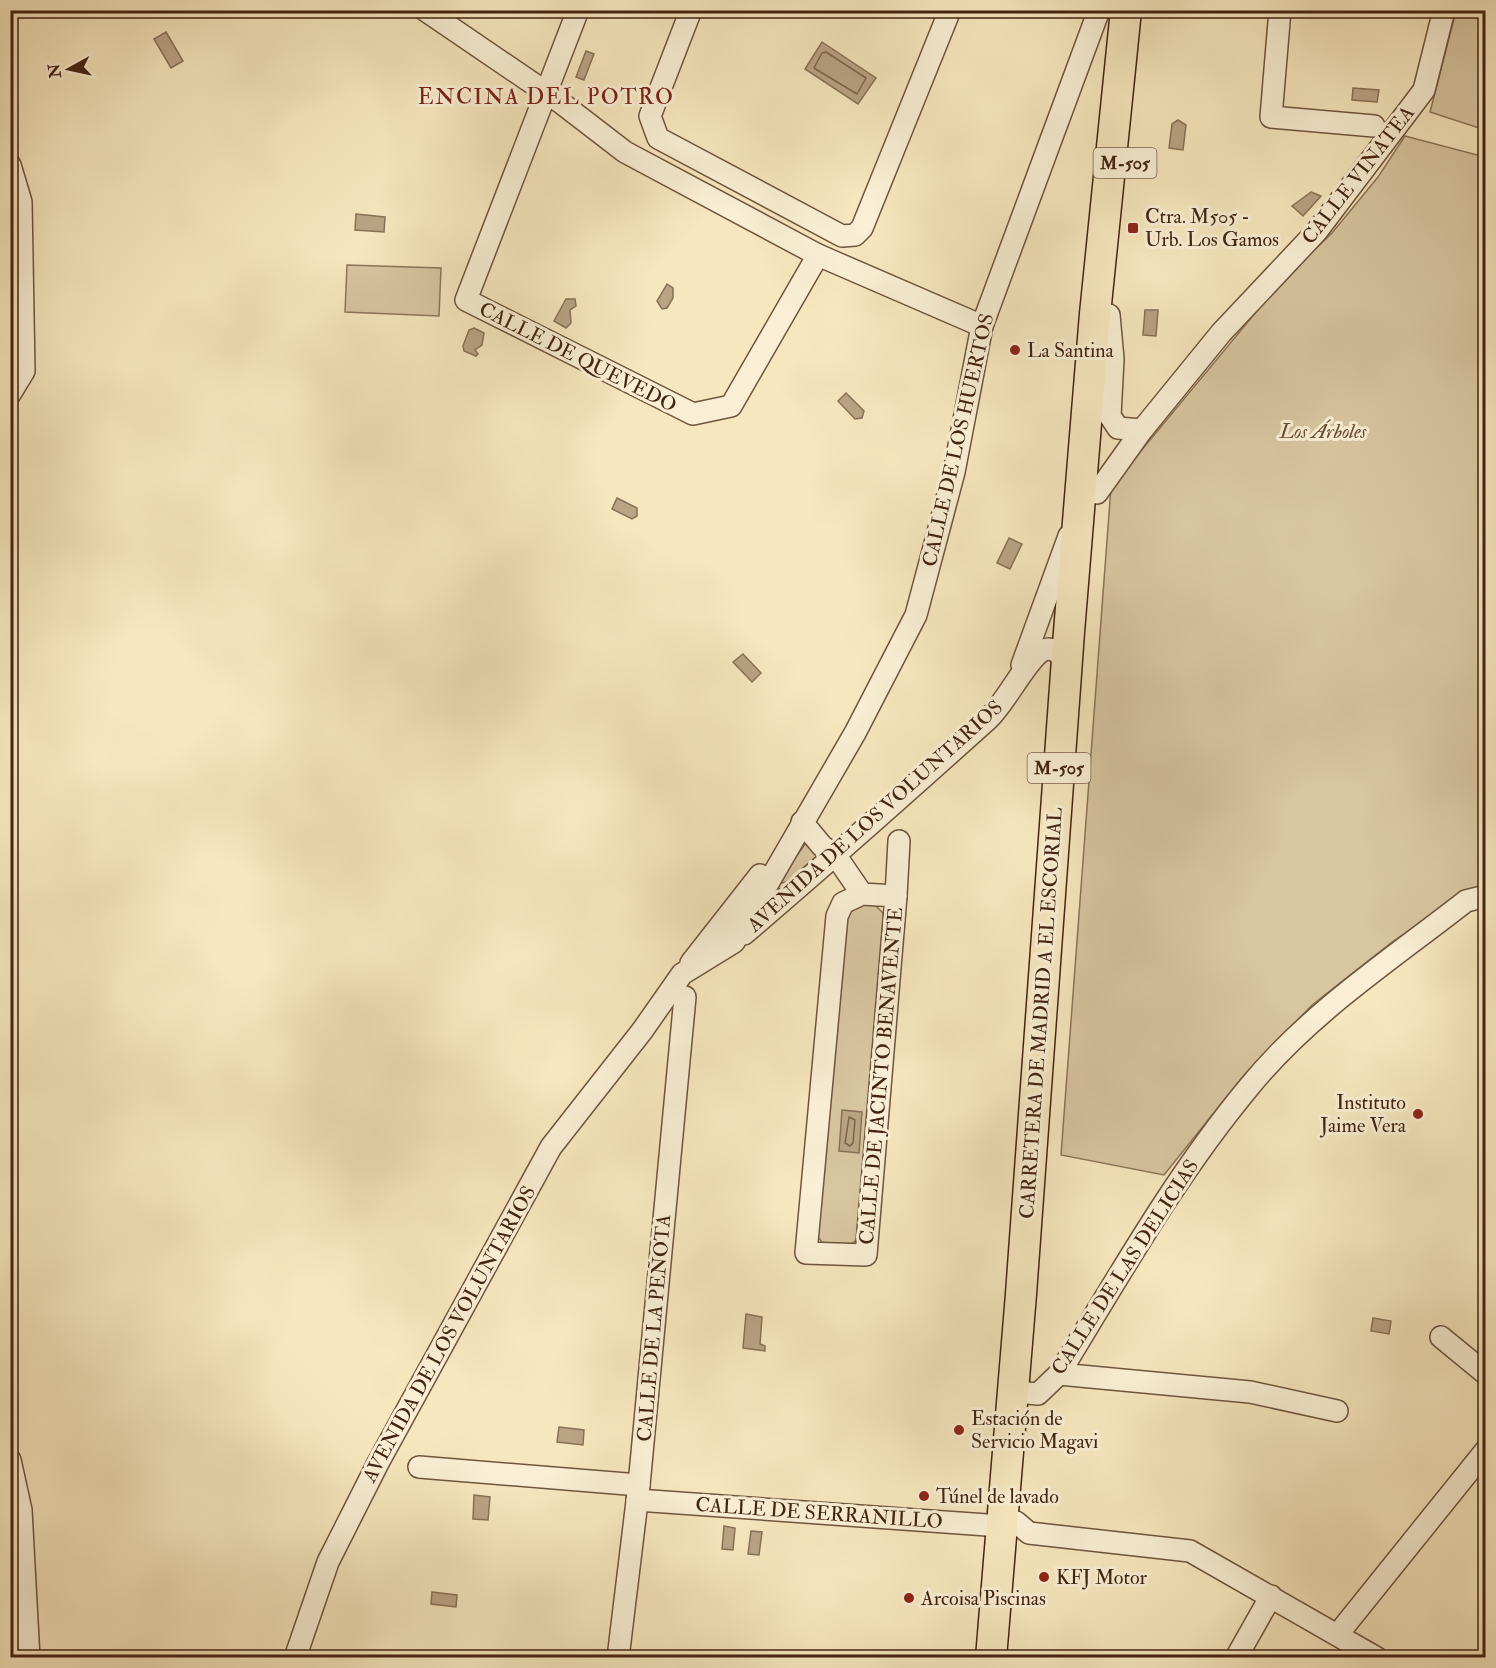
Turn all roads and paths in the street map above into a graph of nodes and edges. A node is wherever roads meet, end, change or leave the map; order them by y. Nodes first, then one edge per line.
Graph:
1 (425, 10) edge
2 (578, 10) edge
3 (691, 10) edge
4 (950, 10) edge
5 (1099, 10) edge
6 (1280, 10) edge
7 (1444, 10) edge
8 (1137, 15) edge
9 (546, 94) junction
10 (1374, 126) dead end
11 (10, 165) edge
12 (818, 255) junction
13 (1109, 315) junction
14 (982, 326) junction
15 (10, 394) edge
16 (1143, 430) junction
17 (1088, 500) junction
18 (1067, 666) junction
19 (1014, 688) junction
20 (818, 796) junction
21 (802, 822) junction
22 (856, 837) junction
23 (899, 841) dead end
24 (836, 855) junction
25 (862, 894) junction
26 (896, 896) junction
27 (1485, 896) edge
28 (734, 942) junction
29 (682, 974) junction
30 (685, 997) junction
31 (642, 1031) junction
32 (1441, 1337) dead end
33 (1059, 1374) junction
34 (1485, 1374) edge
35 (1027, 1392) junction
36 (1337, 1411) dead end
37 (1485, 1450) edge
38 (10, 1460) edge
39 (418, 1467) dead end
40 (638, 1492) junction
41 (16, 1507) edge
42 (1009, 1524) junction
43 (1271, 1596) junction
44 (1338, 1634) junction
45 (29, 1658) edge
46 (295, 1658) edge
47 (618, 1658) edge
48 (991, 1658) edge
49 (1006, 1658) edge
50 (1236, 1658) edge
51 (1377, 1658) edge

1 - 9 street
2 - 9 street
3 - 4 street
5 - 14 street, CALLE DE LOS HUERTOS
6 - 10 street
7 - 16 street, CALLE VINATEA
8 - 13 highway, CARRETERA DE MADRID A EL ESCORIAL / M-505
8 - 17 highway, CARRETERA DE MADRID A EL ESCORIAL / M-505
9 - 12 street
9 - 12 street, CALLE DE QUEVEDO
11 - 15 street
12 - 14 street
13 - 16 street
13 - 17 highway, CARRETERA DE MADRID A EL ESCORIAL / M-505
14 - 20 street, CALLE DE LOS HUERTOS
16 - 17 street, CALLE VINATEA
17 - 18 highway, CARRETERA DE MADRID A EL ESCORIAL / M-505
17 - 19 street, AVENIDA DE LOS VOLUNTARIOS
17 - 35 highway, CARRETERA DE MADRID A EL ESCORIAL / M-505
18 - 19 street, AVENIDA DE LOS VOLUNTARIOS
18 - 42 highway, CARRETERA DE MADRID A EL ESCORIAL / M-505
19 - 22 street, AVENIDA DE LOS VOLUNTARIOS
20 - 21 street, CALLE DE LOS HUERTOS
20 - 22 street
21 - 24 street, CALLE DE JACINTO BENAVENTE
21 - 28 street, CALLE DE LOS HUERTOS
21 - 29 street, CALLE DE LOS HUERTOS
22 - 24 street, AVENIDA DE LOS VOLUNTARIOS
23 - 26 street, CALLE DE JACINTO BENAVENTE
24 - 25 street, CALLE DE JACINTO BENAVENTE
24 - 28 street, AVENIDA DE LOS VOLUNTARIOS
25 - 26 street, CALLE DE JACINTO BENAVENTE
25 - 26 street, CALLE DE JACINTO BENAVENTE
27 - 33 street, CALLE DE LAS DELICIAS
28 - 29 street, AVENIDA DE LOS VOLUNTARIOS
28 - 30 street, AVENIDA DE LOS VOLUNTARIOS
29 - 31 street, AVENIDA DE LOS VOLUNTARIOS
30 - 31 street, AVENIDA DE LOS VOLUNTARIOS
30 - 40 street, CALLE DE LA PEÑOTA
31 - 46 street, AVENIDA DE LOS VOLUNTARIOS
32 - 34 street
33 - 35 street, CALLE DE LAS DELICIAS
33 - 36 street
35 - 42 highway, CARRETERA DE MADRID A EL ESCORIAL / M-505
37 - 44 street
38 - 41 street
39 - 40 street, CALLE DE SERRANILLO
40 - 42 street, CALLE DE SERRANILLO
40 - 47 street, CALLE DE LA PEÑOTA
41 - 45 street
42 - 43 street
42 - 48 highway, CARRETERA DE MADRID A EL ESCORIAL / M-505
42 - 49 highway, CARRETERA DE MADRID A EL ESCORIAL / M-505
43 - 44 street
43 - 50 street
44 - 51 street

